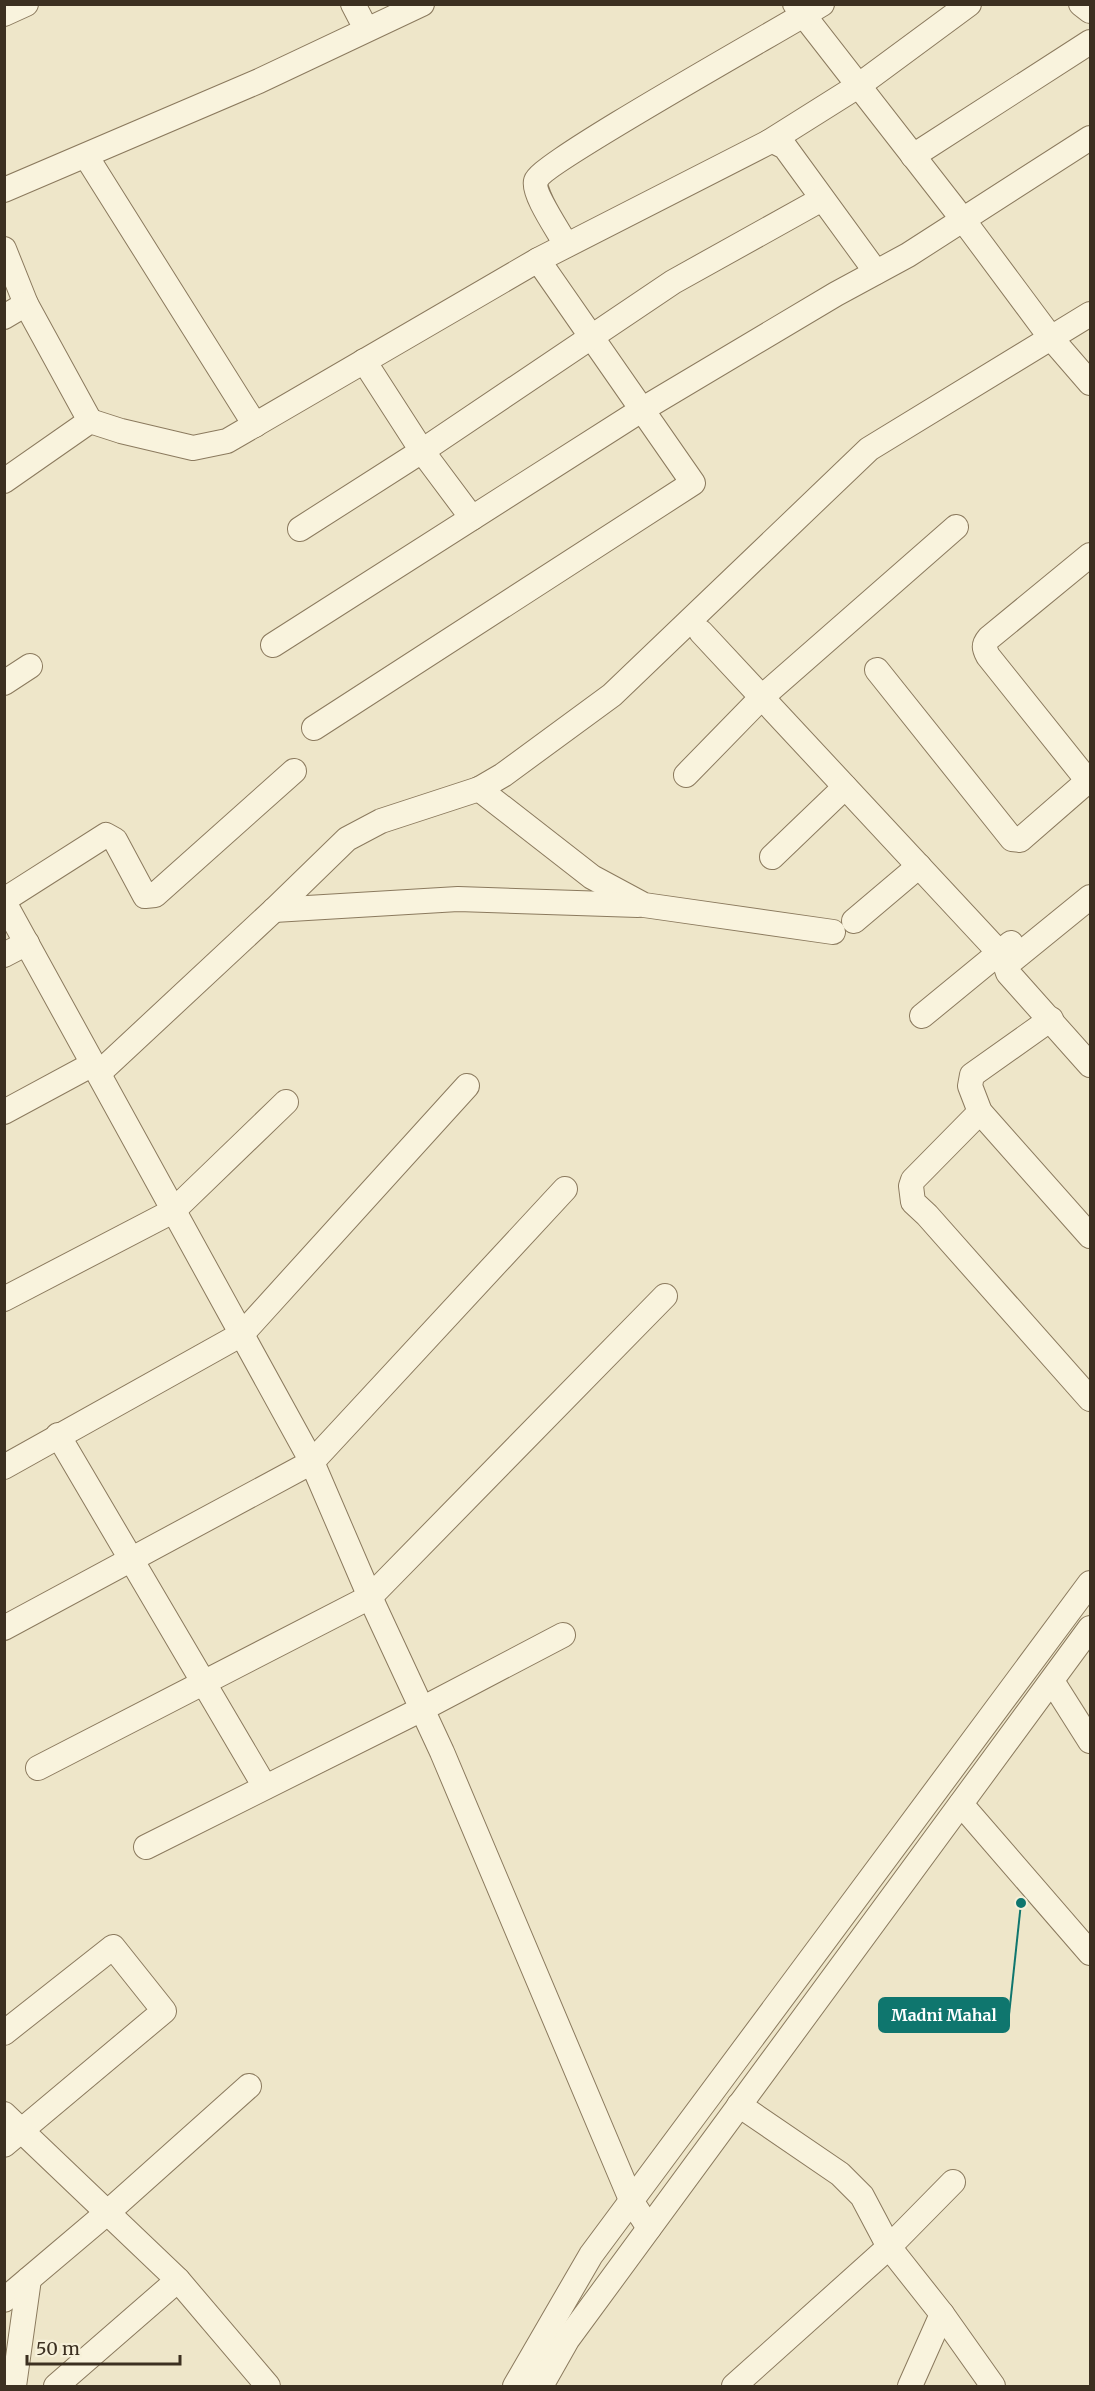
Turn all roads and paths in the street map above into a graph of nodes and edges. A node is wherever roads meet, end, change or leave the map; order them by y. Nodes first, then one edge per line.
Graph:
1 (26, 4) edge
2 (353, 4) edge
3 (422, 4) edge
4 (969, 4) edge
5 (1082, 4) edge
6 (807, 8) edge
7 (1090, 11) edge
8 (4, 14) edge
9 (366, 29) junction
10 (1090, 42) edge
11 (858, 86) junction
12 (1090, 138) edge
13 (769, 142) junction
14 (86, 156) junction
15 (913, 156) junction
16 (4, 190) edge
17 (822, 199) junction
18 (964, 220) junction
19 (567, 245) junction
20 (4, 249) edge
21 (538, 260) junction
22 (876, 272) junction
23 (26, 304) junction
24 (1090, 314) edge
25 (4, 317) edge
26 (591, 337) junction
27 (1051, 338) junction
28 (364, 361) junction
29 (1090, 383) edge
30 (643, 409) junction
31 (90, 421) junction
32 (255, 425) junction
33 (422, 451) junction
34 (4, 481) edge
35 (472, 518) junction
36 (956, 527) dead end
37 (300, 529) dead end
38 (1090, 555) edge
39 (701, 632) dead end
40 (273, 645) dead end
41 (30, 666) dead end
42 (878, 670) dead end
43 (4, 683) edge
44 (762, 697) junction
45 (314, 728) dead end
46 (294, 771) dead end
47 (686, 775) dead end
48 (1089, 780) edge
49 (845, 787) junction
50 (479, 789) junction
51 (772, 857) dead end
52 (919, 866) junction
53 (1090, 897) edge
54 (4, 901) edge
55 (644, 905) junction
56 (274, 910) junction
57 (854, 921) dead end
58 (1027, 930) dead end
59 (832, 932) dead end
60 (27, 943) junction
61 (4, 956) edge
62 (1004, 958) junction
63 (922, 1016) dead end
64 (1051, 1019) junction
65 (1090, 1065) edge
66 (96, 1068) junction
67 (467, 1086) dead end
68 (286, 1102) dead end
69 (4, 1112) edge
70 (980, 1112) junction
71 (565, 1189) dead end
72 (173, 1211) junction
73 (1088, 1229) edge
74 (665, 1296) dead end
75 (4, 1299) edge
76 (242, 1334) junction
77 (1090, 1399) edge
78 (58, 1436) junction
79 (312, 1461) junction
80 (4, 1467) edge
81 (131, 1558) junction
82 (1090, 1583) edge
83 (370, 1597) junction
84 (4, 1628) edge
85 (1090, 1628) edge
86 (563, 1635) dead end
87 (1052, 1681) junction
88 (205, 1682) junction
89 (422, 1709) junction
90 (1090, 1741) edge
91 (38, 1767) dead end
92 (265, 1787) junction
93 (962, 1804) junction
94 (146, 1847) dead end
95 (1090, 1953) edge
96 (4, 2033) edge
97 (249, 2086) dead end
98 (739, 2105) junction
99 (4, 2114) edge
100 (23, 2130) junction
101 (4, 2145) edge
102 (954, 2182) dead end
103 (632, 2202) junction
104 (108, 2212) junction
105 (649, 2228) junction
106 (889, 2247) junction
107 (29, 2279) junction
108 (178, 2280) junction
109 (4, 2300) edge
110 (942, 2314) junction
111 (549, 2382) edge
112 (14, 2386) edge
113 (56, 2386) edge
114 (268, 2386) edge
115 (515, 2386) edge
116 (734, 2386) edge
117 (910, 2386) edge
118 (993, 2386) edge

1 - 8 street
2 - 9 street
3 - 9 street
4 - 11 street
5 - 7 street
6 - 11 street
6 - 19 street
9 - 14 street
10 - 15 street
11 - 13 street
11 - 15 street
12 - 18 street
13 - 17 street
13 - 19 street
14 - 16 street
14 - 32 street
15 - 18 street
17 - 22 street
17 - 26 street
18 - 22 street
18 - 27 street
19 - 21 street
20 - 23 street
21 - 26 street
21 - 28 street
22 - 30 street
23 - 25 street
23 - 31 street
24 - 27 street
26 - 30 street
26 - 33 street
27 - 29 street
27 - 50 street
28 - 32 street
28 - 33 street
30 - 35 street
30 - 45 street
31 - 32 street
31 - 34 street
33 - 35 street
33 - 37 street
35 - 40 street
36 - 44 street
38 - 48 street
39 - 44 street
41 - 43 street
42 - 48 street
44 - 47 street
44 - 49 street
46 - 54 street
49 - 51 street
49 - 52 street
50 - 55 street
50 - 56 street
52 - 57 street
52 - 62 street
53 - 62 street
54 - 60 street
55 - 56 street
55 - 59 street
56 - 66 street
58 - 62 street
60 - 61 street
60 - 66 street
62 - 63 street
62 - 64 street
64 - 65 street
64 - 70 street
66 - 69 street
66 - 72 street
67 - 76 street
68 - 72 street
70 - 73 street
70 - 77 street
71 - 79 street
72 - 75 street
72 - 76 street
74 - 83 street
76 - 78 street
76 - 79 street
78 - 80 street
78 - 81 street
79 - 81 street
79 - 83 street
81 - 84 street
81 - 88 street
82 - 103 street
83 - 88 street
83 - 89 street
85 - 87 street
86 - 89 street
87 - 90 street
87 - 93 street
88 - 91 street
88 - 92 street
89 - 92 street
89 - 103 street
92 - 94 street
93 - 95 street
93 - 98 street
96 - 100 street
97 - 104 street
98 - 105 street
98 - 106 street
99 - 100 street
100 - 101 street
100 - 104 street
102 - 106 street
103 - 105 street
103 - 115 street
104 - 107 street
104 - 108 street
105 - 111 street
106 - 110 street
106 - 116 street
107 - 109 street
107 - 112 street
108 - 113 street
108 - 114 street
110 - 117 street
110 - 118 street

